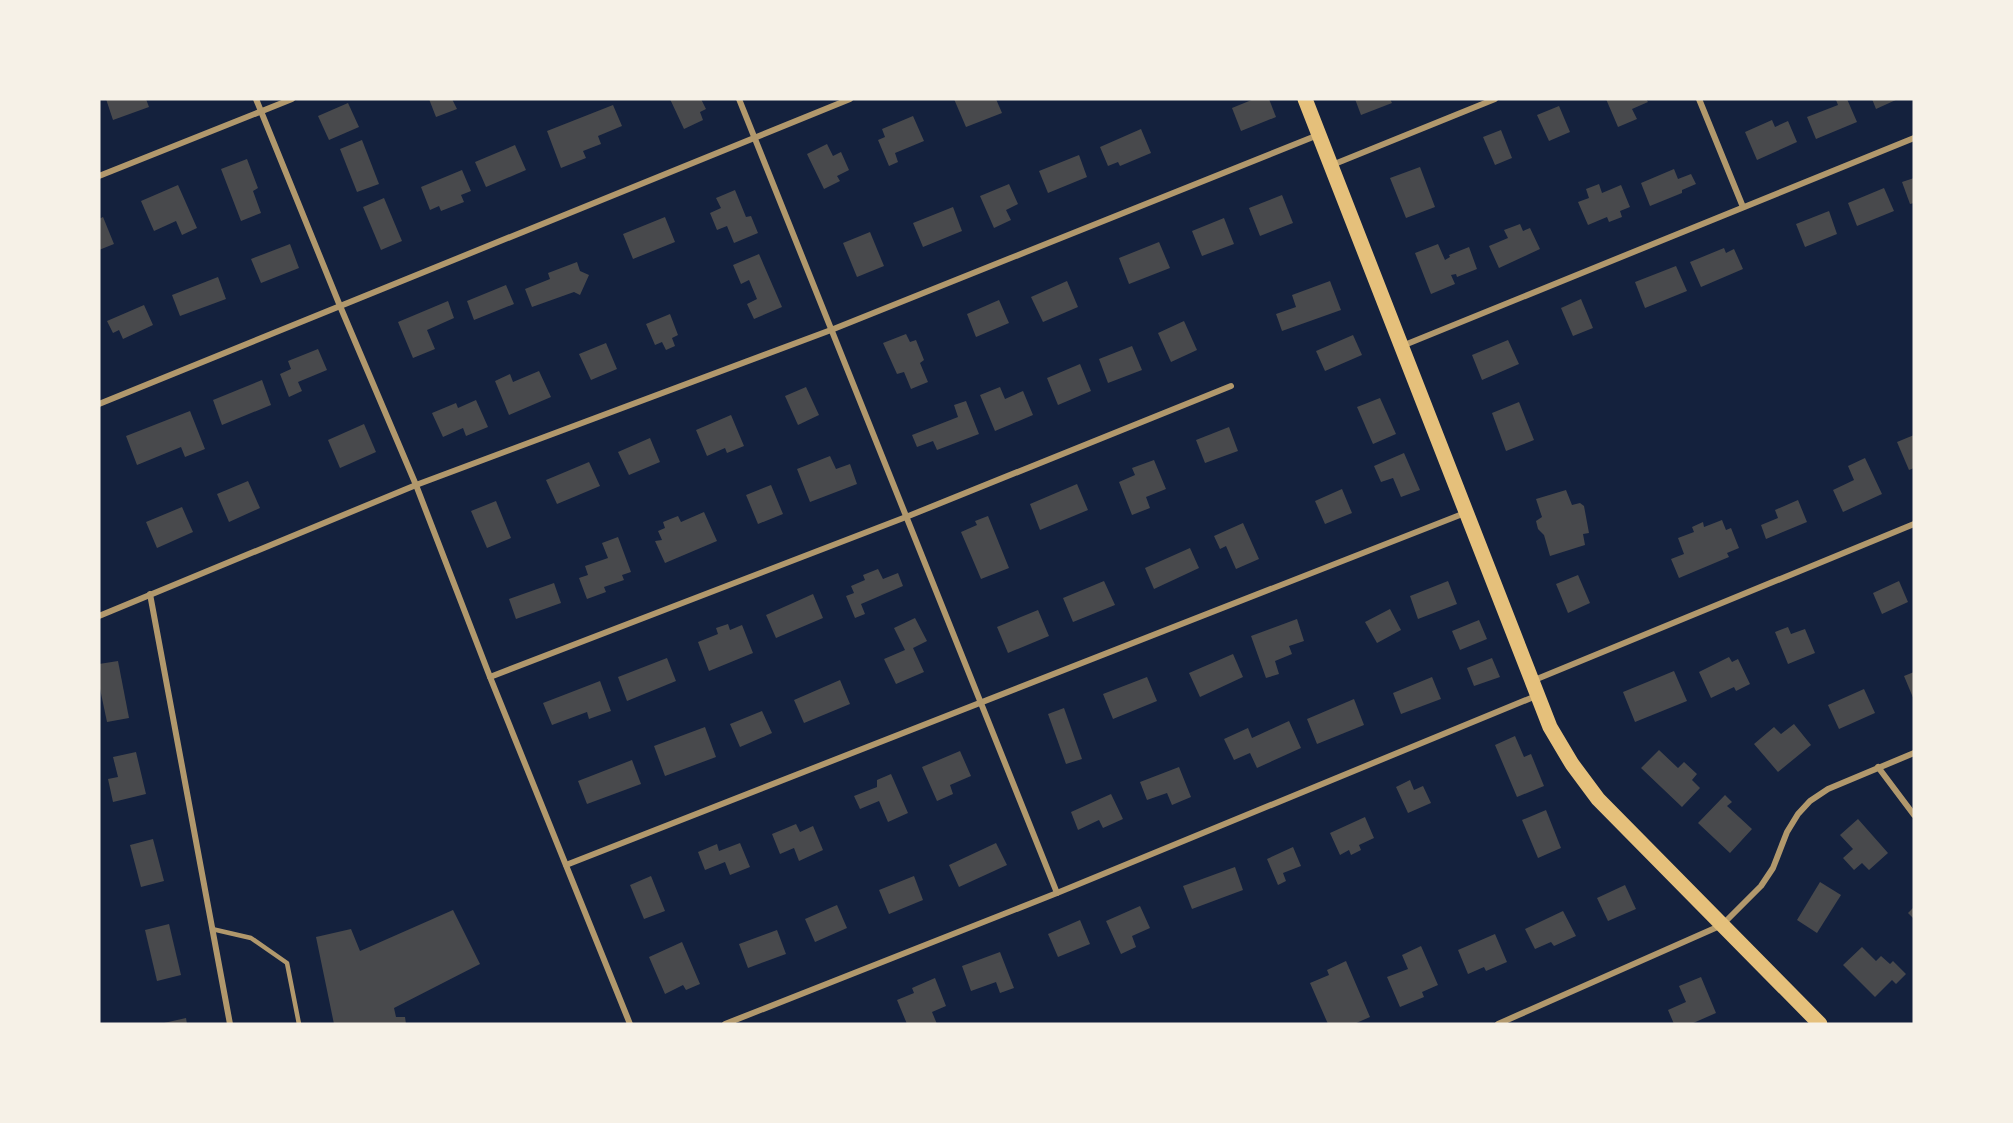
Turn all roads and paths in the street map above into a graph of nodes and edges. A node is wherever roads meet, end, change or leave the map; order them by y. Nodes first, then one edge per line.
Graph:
1 (256, 99) edge
2 (292, 99) edge
3 (739, 99) edge
4 (850, 99) edge
5 (1305, 99) edge
6 (1495, 99) edge
7 (1699, 99) edge
8 (261, 111) junction
9 (1319, 134) junction
10 (754, 138) junction
11 (1914, 138) edge
12 (1332, 166) junction
13 (99, 176) edge
14 (1743, 207) junction
15 (340, 306) junction
16 (831, 330) junction
17 (1401, 346) junction
18 (1231, 386) dead end
19 (99, 404) edge
20 (416, 485) junction
21 (1466, 513) junction
22 (906, 517) junction
23 (1914, 524) edge
24 (150, 594) junction
25 (99, 616) edge
26 (490, 677) junction
27 (1534, 689) junction
28 (980, 703) junction
29 (1914, 753) edge
30 (1878, 767) junction
31 (1914, 815) edge
32 (566, 865) junction
33 (1056, 893) junction
34 (1722, 925) junction
35 (212, 929) junction
36 (230, 1024) edge
37 (299, 1024) edge
38 (630, 1024) edge
39 (725, 1024) edge
40 (1497, 1024) edge
41 (1820, 1024) edge

1 - 8 street
2 - 8 street
3 - 10 street
4 - 10 street
5 - 9 main road
6 - 12 street
7 - 14 street
8 - 13 street
8 - 15 street
9 - 12 main road
9 - 16 street
10 - 15 street
10 - 16 street
11 - 14 street
12 - 17 main road
14 - 17 street
15 - 19 street
15 - 20 street
16 - 20 street
16 - 22 street
17 - 21 main road
18 - 22 street
20 - 24 street
20 - 26 street
21 - 27 main road
21 - 28 street
22 - 26 street
22 - 28 street
23 - 27 street
24 - 25 street
24 - 35 street
26 - 32 street
27 - 33 street
27 - 34 main road
28 - 32 street
28 - 33 street
29 - 30 street
30 - 31 street
30 - 34 street
32 - 38 street
33 - 39 street
34 - 40 street
34 - 41 main road
35 - 36 street
35 - 37 lane

